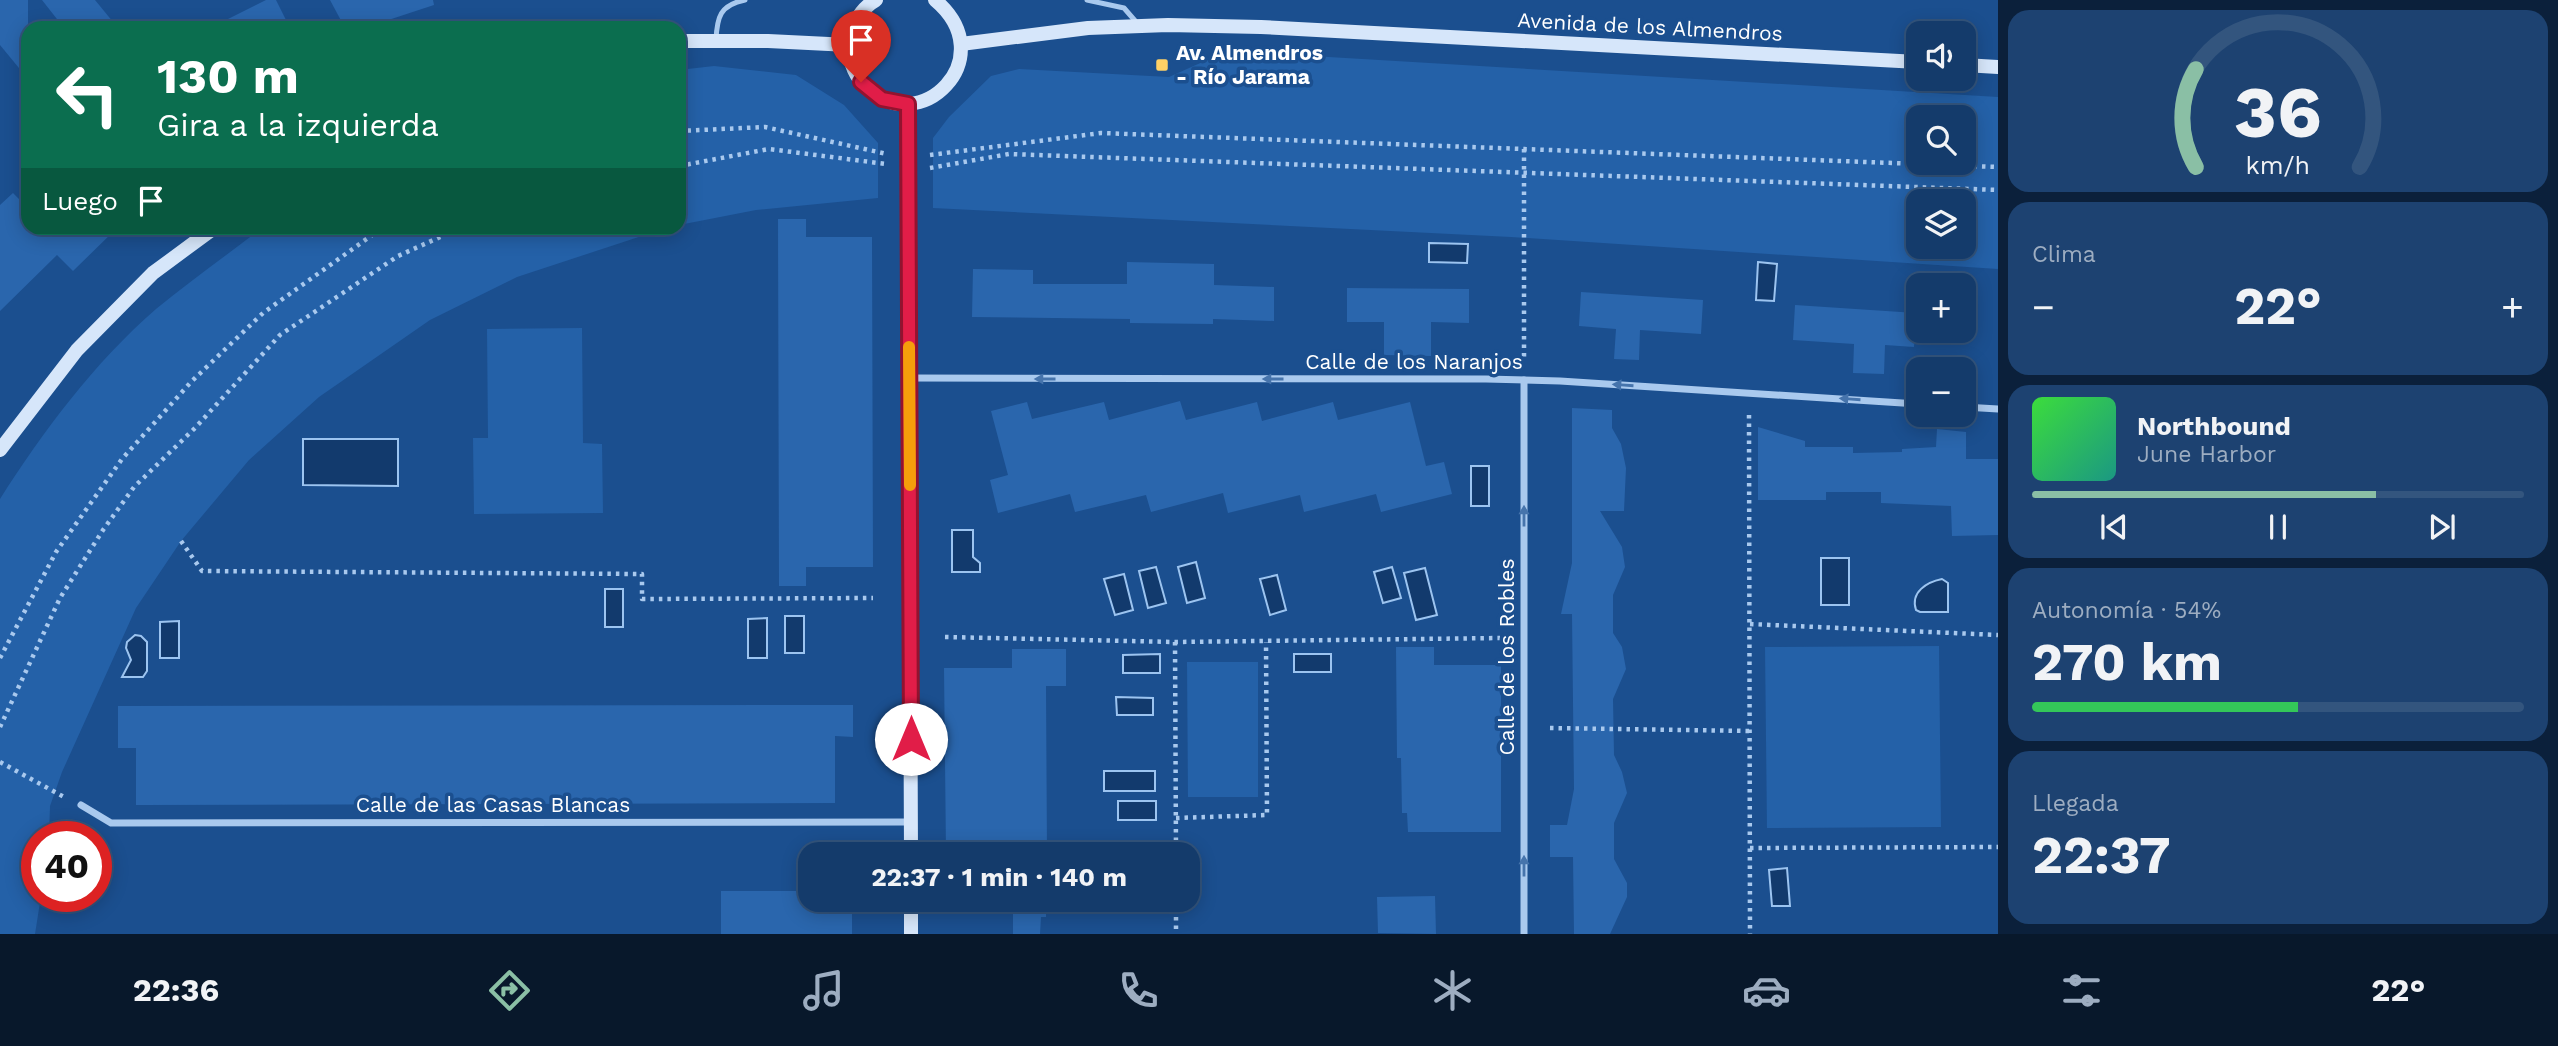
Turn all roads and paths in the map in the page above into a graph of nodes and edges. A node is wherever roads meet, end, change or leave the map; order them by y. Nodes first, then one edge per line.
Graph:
1 (745, 0) edge
2 (936, 0) edge
3 (1087, 0) edge
4 (870, 1) edge
5 (1139, 25) junction
6 (686, 41) edge
7 (716, 41) junction
8 (849, 44) junction
9 (961, 44) junction
10 (1906, 61) edge
11 (1976, 66) edge
12 (1998, 67) edge
13 (908, 104) junction
14 (686, 131) edge
15 (1524, 149) junction
16 (888, 154) dead end
17 (922, 156) dead end
18 (888, 164) dead end
19 (686, 165) edge
20 (1998, 167) edge
21 (923, 169) dead end
22 (1524, 173) junction
23 (1998, 190) edge
24 (205, 235) edge
25 (372, 235) edge
26 (444, 235) edge
27 (1524, 362) dead end
28 (909, 378) junction
29 (1524, 380) junction
30 (1906, 403) edge
31 (1976, 408) edge
32 (1998, 409) edge
33 (1749, 415) dead end
34 (0, 450) edge
35 (181, 541) dead end
36 (873, 598) dead end
37 (1750, 624) junction
38 (1998, 635) edge
39 (945, 637) dead end
40 (1500, 638) dead end
41 (1175, 642) junction
42 (1266, 642) junction
43 (0, 658) edge
44 (0, 727) edge
45 (1550, 728) dead end
46 (1750, 731) junction
47 (0, 762) edge
48 (80, 805) joint
49 (1176, 818) junction
50 (911, 822) junction
51 (911, 842) edge
52 (1176, 842) edge
53 (1998, 847) edge
54 (1750, 848) junction
55 (911, 912) edge
56 (1176, 912) edge
57 (911, 934) edge
58 (1176, 934) edge
59 (1524, 934) edge
60 (1750, 934) edge

1 - 7 lane
2 - 9 street
3 - 5 lane
4 - 8 street
5 - 9 street, Avenida de los Almendros
5 - 10 street, Avenida de los Almendros
6 - 7 street
7 - 8 street
8 - 13 street
9 - 13 street
11 - 12 street
13 - 28 street
14 - 16 path
15 - 17 path
15 - 20 path
15 - 22 path
18 - 19 path
21 - 22 path
22 - 23 path
22 - 27 path
24 - 34 street
25 - 43 path
26 - 44 path
29 -> 28 street, Calle de los Naranjos
28 - 50 street
30 -> 29 street, Calle de los Naranjos
59 -> 29 street, Calle de los Robles
31 - 32 street
33 - 37 path
35 - 36 path
37 - 38 path
37 - 46 path
39 - 41 path
40 - 42 path
41 - 42 path
41 - 49 path
42 - 49 path
45 - 46 path
46 - 54 path
47 - 48 path
48 - 50 street, Calle de las Casas Blancas
49 - 52 path
50 - 51 street
53 - 54 path
54 - 60 path
55 - 57 street
56 - 58 path

